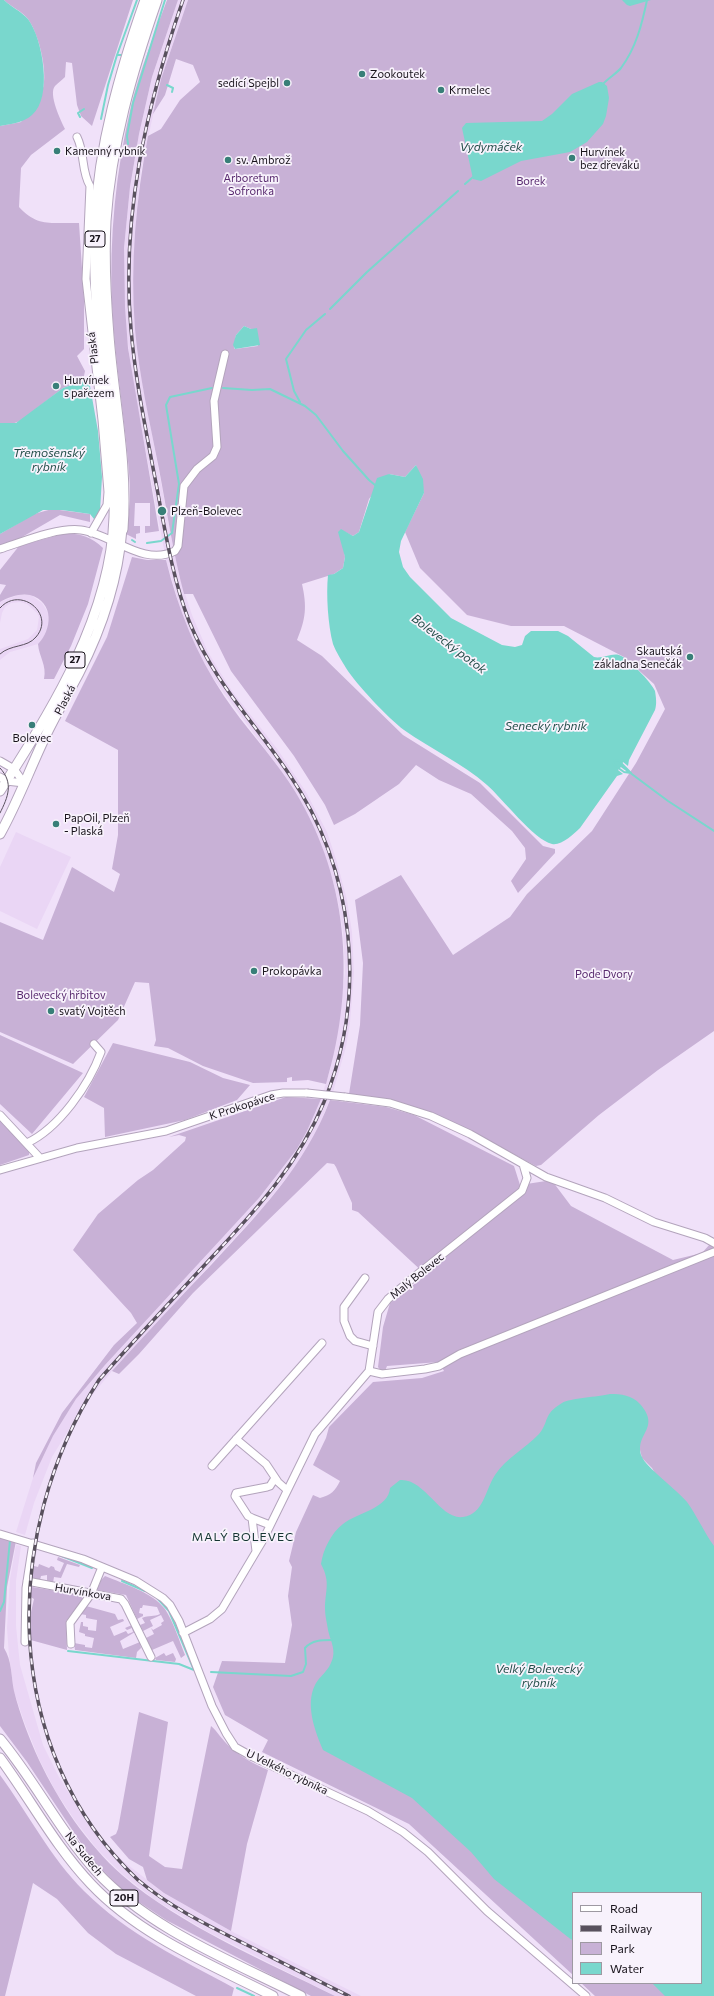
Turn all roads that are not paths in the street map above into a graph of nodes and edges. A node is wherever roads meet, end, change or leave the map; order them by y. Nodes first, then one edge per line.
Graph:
1 (146, 0) edge
2 (156, 0) edge
3 (77, 137) dead end
4 (103, 336) junction
5 (225, 354) dead end
6 (122, 529) joint
7 (91, 533) junction
8 (112, 542) junction
9 (121, 546) junction
10 (0, 549) edge
11 (0, 761) edge
12 (14, 769) junction
13 (3, 779) edge
14 (24, 783) junction
15 (0, 791) edge
16 (0, 834) edge
17 (94, 1044) dead end
18 (0, 1114) edge
19 (27, 1143) junction
20 (40, 1158) junction
21 (523, 1164) junction
22 (0, 1170) edge
23 (714, 1243) edge
24 (714, 1252) edge
25 (365, 1278) dead end
26 (322, 1343) dead end
27 (373, 1346) junction
28 (369, 1371) junction
29 (236, 1439) junction
30 (212, 1466) dead end
31 (275, 1478) junction
32 (287, 1490) junction
33 (252, 1518) junction
34 (270, 1525) junction
35 (0, 1534) edge
36 (33, 1543) junction
37 (256, 1551) junction
38 (102, 1567) junction
39 (27, 1581) junction
40 (91, 1594) junction
41 (183, 1633) junction
42 (25, 1642) dead end
43 (71, 1644) dead end
44 (151, 1657) dead end
45 (0, 1739) edge
46 (0, 1758) edge
47 (572, 1984) edge
48 (572, 1984) edge
49 (273, 1996) edge
50 (301, 1996) edge
51 (586, 1996) edge

1 - 4 highway, 27
2 - 4 highway, 27
3 - 7 street, Plaská
4 - 6 highway, Plaská / 27
4 - 8 main road, Plaská / 27
5 - 9 street
6 - 9 main road, Plaská / 27
7 - 8 street
7 - 10 street
8 - 9 street
8 - 12 main road, Plaská / 27
9 - 14 main road, Plaská / 27
11 - 12 street
12 - 13 main road, Plaská / 27
12 - 14 street
13 - 14 street
13 - 15 main road, Plaská / 27
14 - 16 main road, Plaská / 27
17 - 19 street
18 - 19 street
19 - 20 street
20 - 21 street, K Prokopávce, bridge
20 - 22 street, K Prokopávce
21 - 23 street
21 - 27 street, Malý Bolevec
24 - 28 street
25 - 27 street
26 - 29 street
27 - 28 street, Malý Bolevec
28 - 32 street
29 - 30 street
29 - 31 street
31 - 32 street
31 - 33 street
32 - 34 street
33 - 34 street
33 - 37 street
34 - 37 street
35 - 36 street, U Velkého rybníka
36 - 38 street, U Velkého rybníka
36 - 39 street
37 - 41 street
38 - 40 street
38 - 41 street, U Velkého rybníka
39 - 40 street, Hurvínkova
39 - 42 street
40 - 43 street
40 - 44 street, Hurvínkova
41 - 47 street, U Velkého rybníka
45 - 50 main road, Na Sudech / 20H
46 - 49 main road, Na Sudech / 20H
48 - 51 street, U Velkého rybníka

